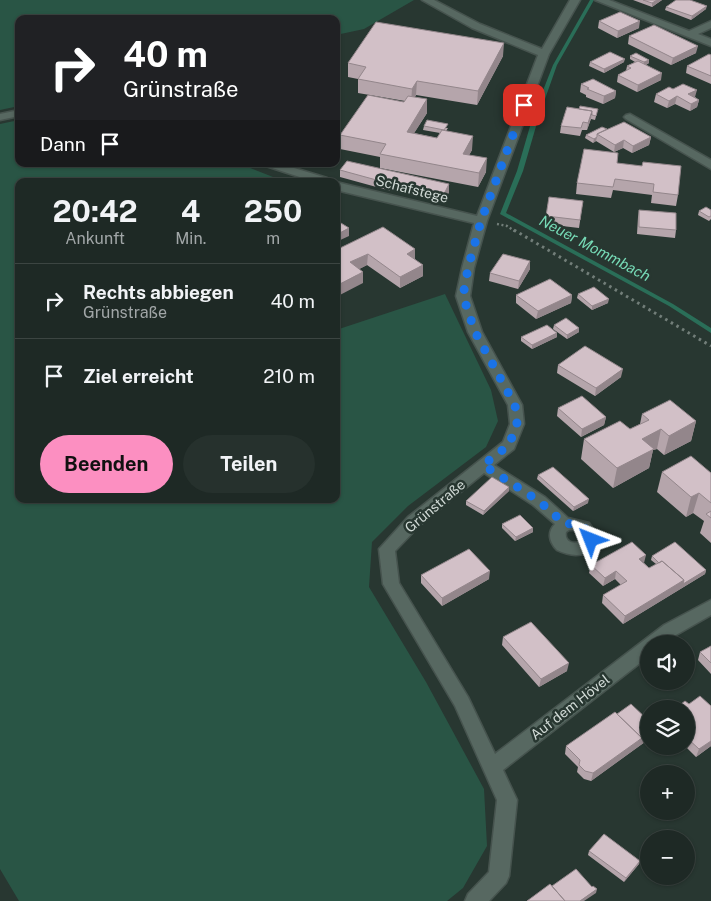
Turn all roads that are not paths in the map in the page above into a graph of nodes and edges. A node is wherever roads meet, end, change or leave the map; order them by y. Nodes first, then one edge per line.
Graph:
1 (427, 0) edge
2 (575, 0) edge
3 (600, 0) edge
4 (711, 24) edge
5 (691, 34) junction
6 (711, 43) edge
7 (544, 54) junction
8 (15, 114) edge
9 (0, 117) edge
10 (630, 117) dead end
11 (711, 165) edge
12 (279, 167) edge
13 (314, 178) edge
14 (340, 187) edge
15 (481, 221) junction
16 (483, 465) junction
17 (565, 524) dead end
18 (711, 607) edge
19 (664, 635) edge
20 (640, 653) edge
21 (492, 767) junction
22 (475, 901) edge

1 - 7 street
2 - 7 street, Grünstraße
3 - 5 street
4 - 5 street
5 - 6 street
7 - 15 street, Grünstraße
8 - 9 street
10 - 11 street
12 - 13 street
14 - 15 street, Schafstege
15 - 16 street, Grünstraße
16 - 17 street
16 - 21 street, Grünstraße
18 - 19 street
20 - 21 street, Auf dem Hövel
21 - 22 street, Grünstraße

